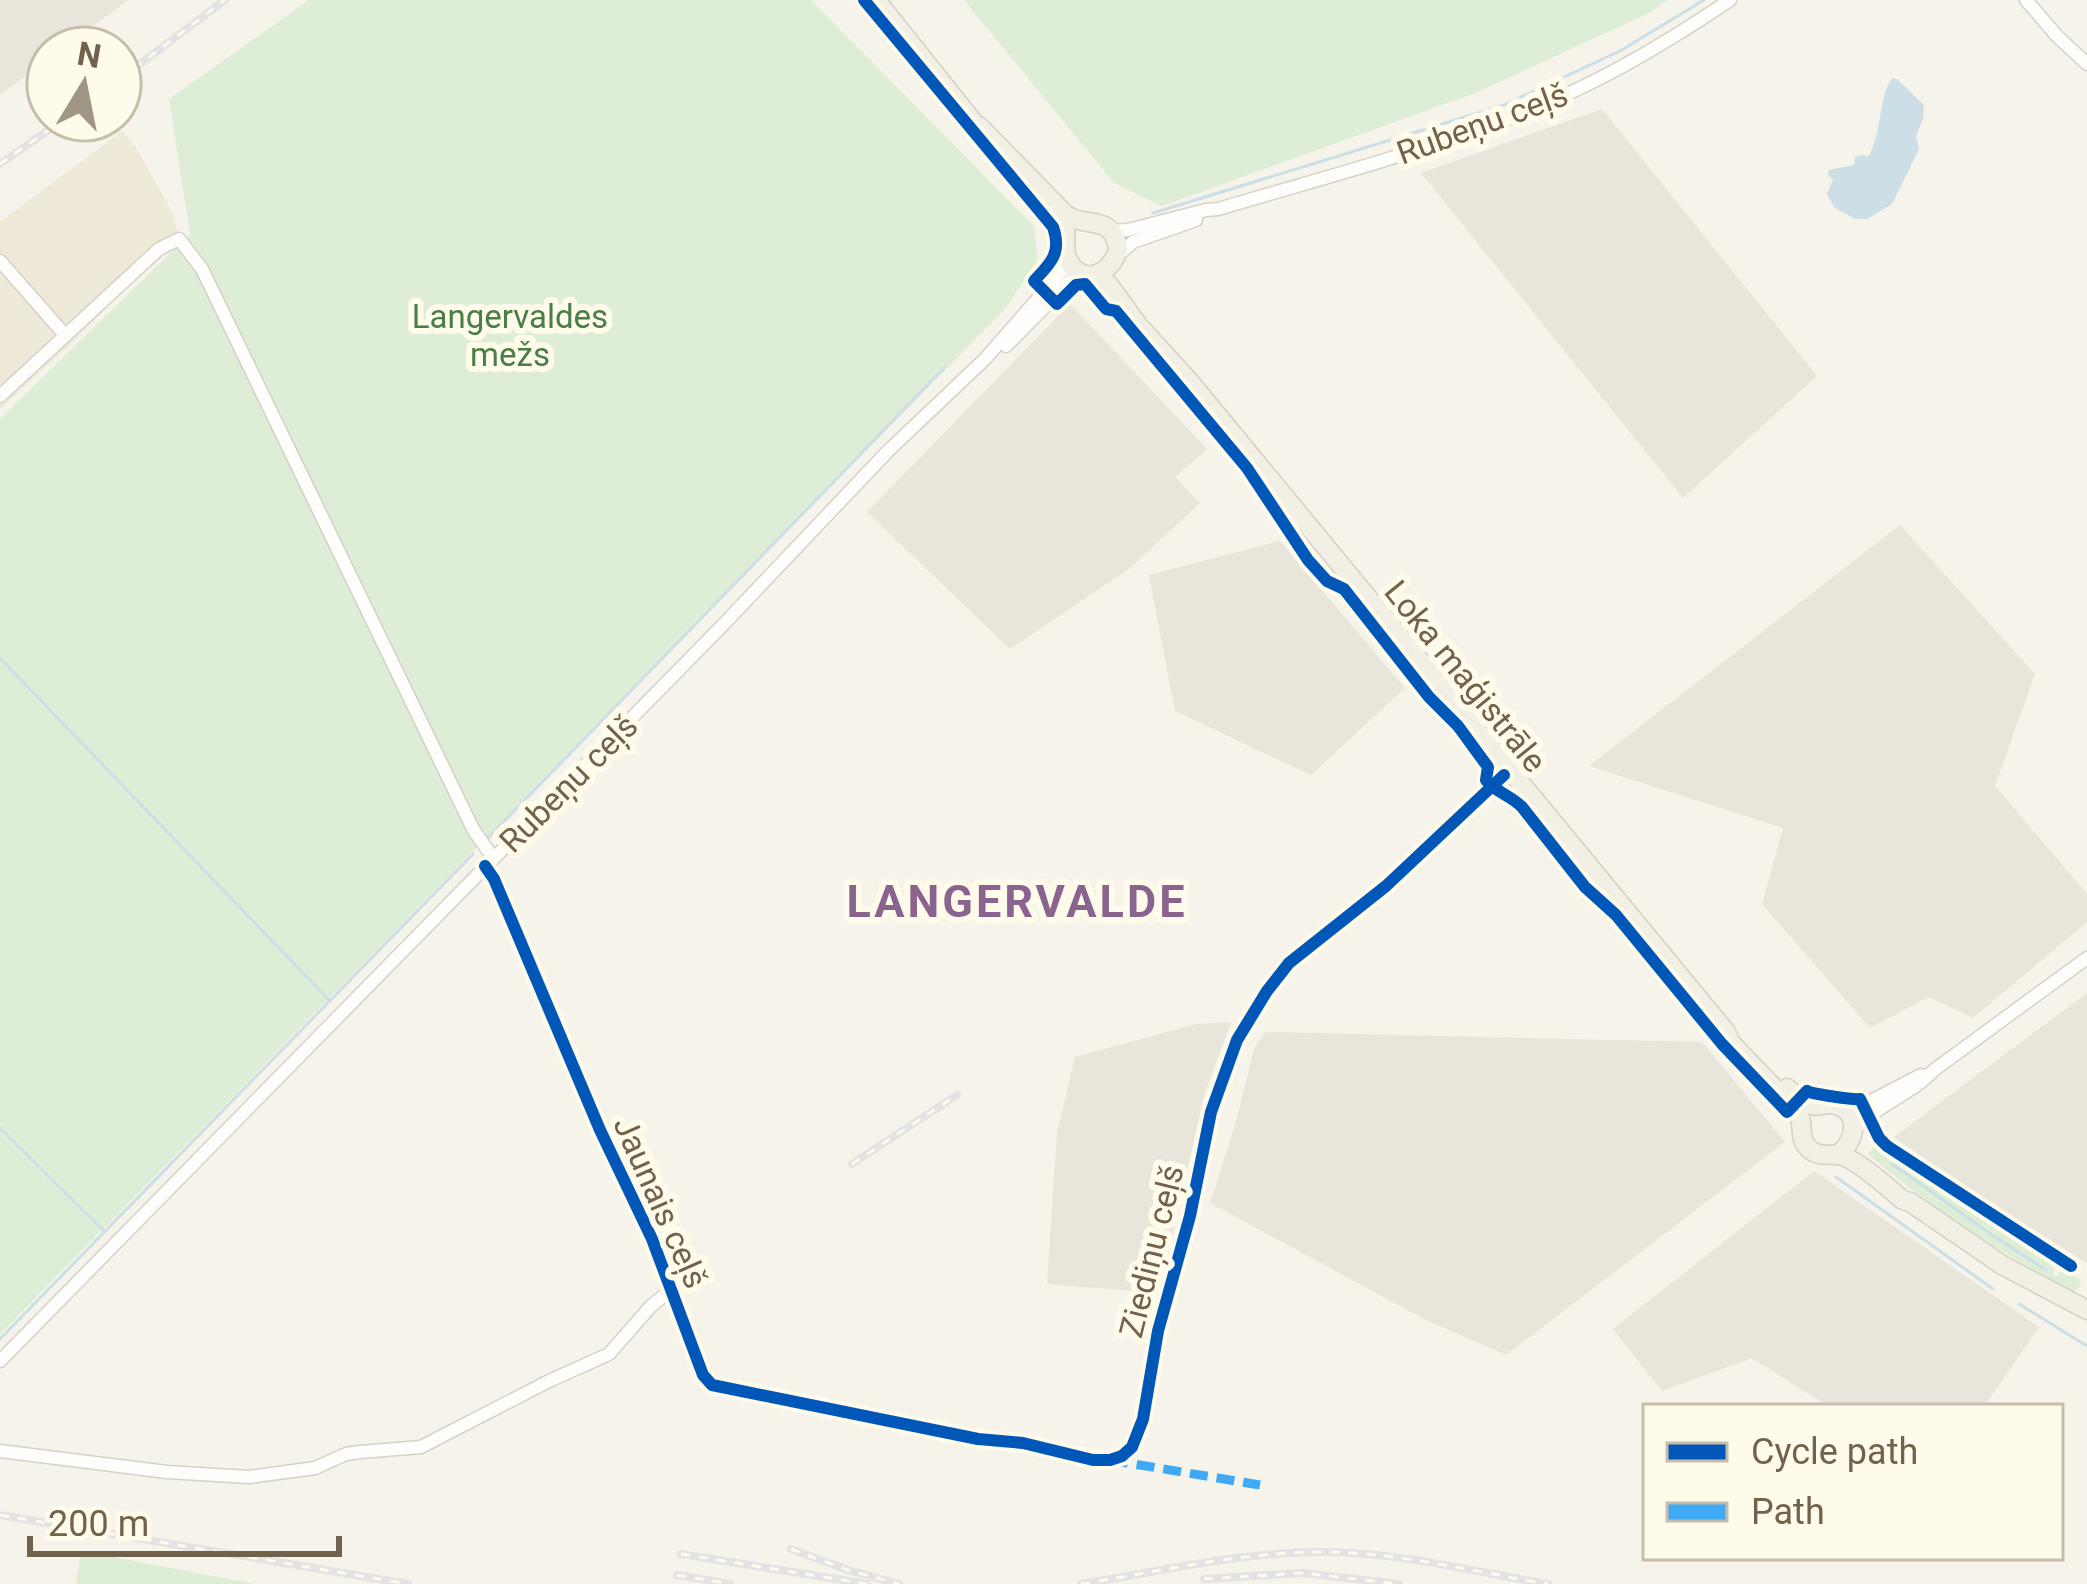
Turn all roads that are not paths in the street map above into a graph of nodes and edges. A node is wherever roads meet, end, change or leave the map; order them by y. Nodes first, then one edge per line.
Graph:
1 (876, 0) edge
2 (1730, 0) edge
3 (2026, 0) edge
4 (2087, 64) edge
5 (979, 126) junction
6 (1218, 209) junction
7 (1083, 223) junction
8 (1112, 231) junction
9 (1066, 249) junction
10 (1116, 259) junction
11 (0, 261) edge
12 (1088, 274) junction
13 (64, 335) junction
14 (985, 359) junction
15 (1189, 381) junction
16 (0, 396) edge
17 (1508, 771) junction
18 (489, 862) junction
19 (2087, 958) edge
20 (1726, 1032) junction
21 (1934, 1070) junction
22 (1817, 1106) junction
23 (1844, 1110) junction
24 (1803, 1122) junction
25 (1853, 1135) junction
26 (1837, 1155) junction
27 (1910, 1202) junction
28 (671, 1290) junction
29 (2087, 1310) edge
30 (0, 1361) edge
31 (0, 1450) edge
32 (1110, 1460) joint

1 - 5 main road, Loka maģistrāle
2 - 6 street, Rubeņu ceļš
3 - 4 street
5 - 7 main road, Loka maģistrāle
5 - 9 main road, Loka maģistrāle
6 - 8 street, Rubeņu ceļš
6 - 10 street, Rubeņu ceļš
7 - 8 main road, Loka maģistrāle
7 - 9 main road
8 - 10 main road, Loka maģistrāle
9 - 12 main road, Loka maģistrāle
9 - 14 street, Rubeņu ceļš
10 - 12 main road
10 - 15 main road, Loka maģistrāle
11 - 13 street
12 - 14 street, Rubeņu ceļš
12 - 15 main road, Loka maģistrāle
13 - 16 street
13 - 18 street, Jaunais ceļš
14 - 18 street, Rubeņu ceļš
15 - 17 main road, Loka maģistrāle
17 - 20 main road, Loka maģistrāle
17 - 32 street, Ziediņu ceļš
18 - 28 street, Jaunais ceļš
18 - 30 street, Rubeņu ceļš
19 - 21 street
20 - 22 main road, Loka maģistrāle
20 - 24 main road, Loka maģistrāle
21 - 23 street
21 - 25 street
22 - 23 main road, Loka maģistrāle
22 - 24 main road
23 - 25 main road, Loka maģistrāle
24 - 26 main road, Loka maģistrāle
25 - 26 main road
25 - 27 main road, Loka maģistrāle
26 - 27 main road, Loka maģistrāle
27 - 29 main road, Loka maģistrāle
28 - 31 street
28 - 32 street, Jaunais ceļš

